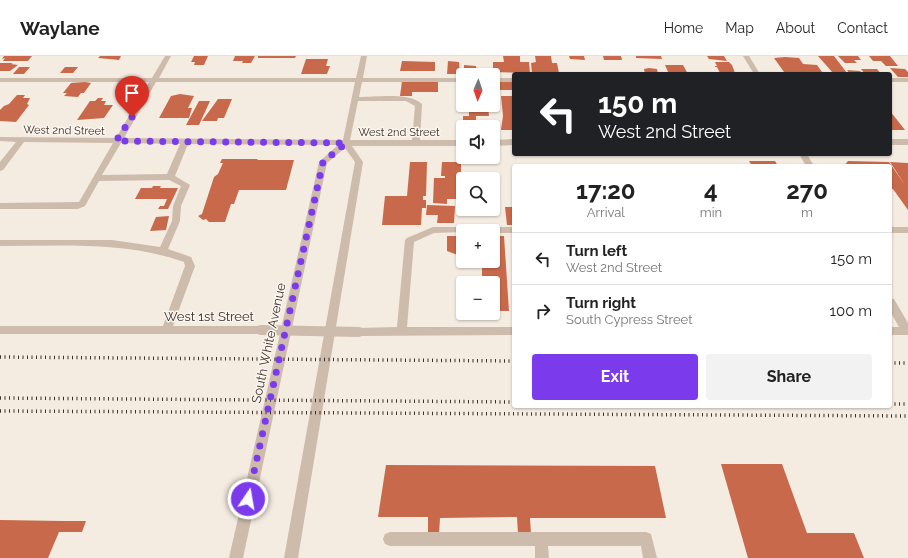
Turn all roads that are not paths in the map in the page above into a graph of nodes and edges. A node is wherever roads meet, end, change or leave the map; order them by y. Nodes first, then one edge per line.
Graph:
1 (168, 56) edge
2 (364, 56) edge
3 (746, 56) edge
4 (756, 72) edge
5 (154, 79) junction
6 (0, 80) edge
7 (359, 80) junction
8 (456, 80) edge
9 (500, 80) edge
10 (512, 80) edge
11 (892, 80) edge
12 (908, 80) edge
13 (355, 99) junction
14 (0, 140) edge
15 (21, 140) junction
16 (116, 141) junction
17 (186, 142) junction
18 (512, 142) edge
19 (892, 142) edge
20 (908, 142) edge
21 (346, 143) junction
22 (416, 143) junction
23 (456, 143) edge
24 (500, 143) edge
25 (0, 168) edge
26 (170, 177) junction
27 (96, 178) junction
28 (0, 206) edge
29 (512, 230) edge
30 (892, 230) edge
31 (908, 230) edge
32 (0, 242) edge
33 (163, 251) junction
34 (892, 305) edge
35 (0, 330) edge
36 (166, 330) junction
37 (402, 331) junction
38 (512, 331) edge
39 (892, 331) edge
40 (908, 331) edge
41 (390, 539) dead end
42 (541, 539) junction
43 (236, 558) edge
44 (291, 558) edge
45 (542, 558) edge
46 (650, 558) edge

1 - 5 street
2 - 7 street
3 - 4 street
5 - 6 street
5 - 7 street
5 - 16 street
7 - 8 street
7 - 13 street
9 - 10 street
11 - 12 street
13 - 21 street
13 - 22 street
14 - 15 street, West 2nd Street
15 - 16 street, West 2nd Street
15 - 25 street
16 - 17 street, West 2nd Street
16 - 27 street
17 - 21 street, West 2nd Street
17 - 26 street
18 - 24 street
19 - 20 street
21 - 22 street, West 2nd Street
21 - 43 street, South White Avenue
21 - 44 street
22 - 23 street, West 2nd Street
26 - 27 street
26 - 33 street
27 - 28 street
29 - 37 street
30 - 31 street
32 - 33 street
33 - 36 street
34 - 40 street
35 - 36 street, West 1st Street
36 - 37 street, West 1st Street, bridge
37 - 38 street, West 1st Street
39 - 40 street
41 - 42 street
42 - 45 street
42 - 46 street

